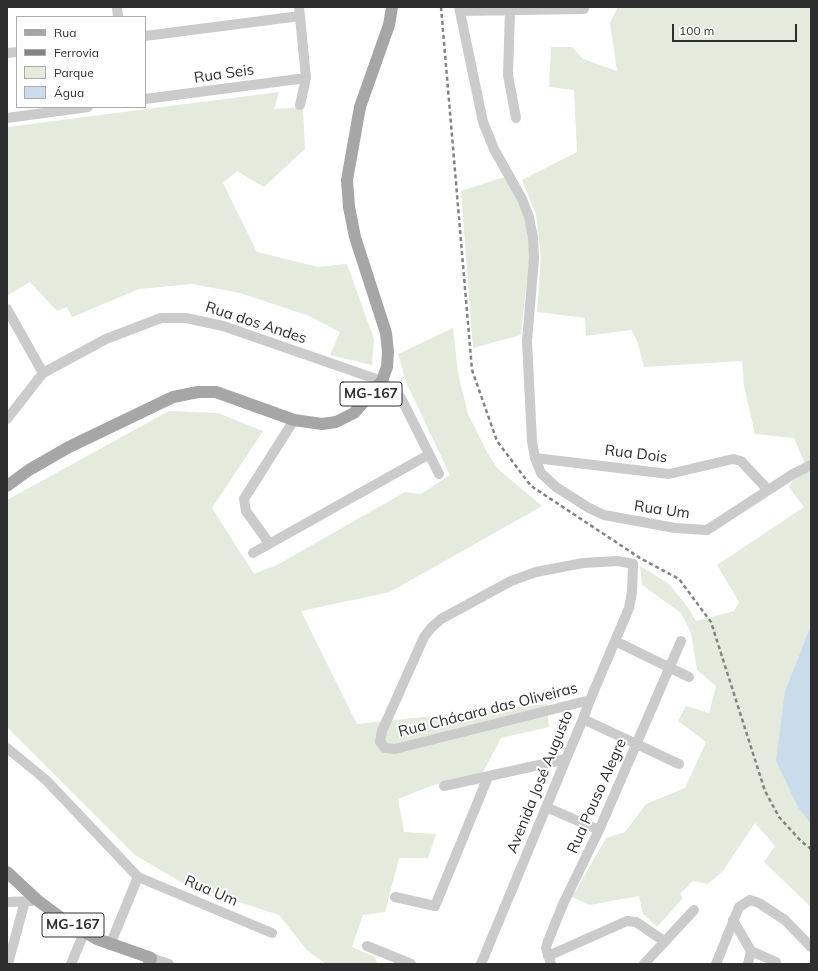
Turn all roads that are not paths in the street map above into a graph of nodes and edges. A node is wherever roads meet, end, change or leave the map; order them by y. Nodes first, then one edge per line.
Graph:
1 (392, 7) edge
2 (460, 9) edge
3 (584, 9) dead end
4 (510, 10) junction
5 (299, 11) edge
6 (146, 36) edge
7 (306, 78) junction
8 (146, 99) edge
9 (300, 105) dead end
10 (81, 108) edge
11 (7, 118) edge
12 (516, 118) dead end
13 (7, 309) edge
14 (43, 373) junction
15 (382, 381) junction
16 (7, 419) edge
17 (294, 420) junction
18 (428, 455) junction
19 (535, 458) junction
20 (811, 465) edge
21 (439, 474) dead end
22 (7, 486) edge
23 (768, 490) junction
24 (269, 543) junction
25 (253, 553) dead end
26 (633, 564) joint
27 (681, 641) dead end
28 (615, 642) junction
29 (669, 667) junction
30 (689, 677) dead end
31 (590, 700) junction
32 (583, 719) junction
33 (636, 745) junction
34 (7, 748) edge
35 (566, 759) junction
36 (679, 764) dead end
37 (488, 777) junction
38 (444, 786) dead end
39 (546, 807) junction
40 (599, 830) junction
41 (7, 872) edge
42 (138, 877) junction
43 (394, 897) dead end
44 (31, 901) junction
45 (7, 902) edge
46 (694, 910) dead end
47 (733, 920) junction
48 (84, 933) junction
49 (272, 933) dead end
50 (664, 941) junction
51 (110, 945) junction
52 (367, 946) dead end
53 (811, 947) edge
54 (751, 951) junction
55 (549, 960) edge
56 (150, 961) edge
57 (776, 962) dead end
58 (8, 964) edge
59 (71, 964) edge
60 (170, 964) edge
61 (411, 964) edge
62 (481, 964) edge
63 (644, 964) edge
64 (716, 964) edge
65 (748, 964) edge

1 - 15 main road, MG-167
2 - 4 street
2 - 19 street, Rua Um
3 - 4 street
4 - 12 street
5 - 6 street
5 - 7 street
7 - 8 street, Rua Seis
7 - 9 street
10 - 11 street
13 - 14 street
14 - 15 street, Rua dos Andes
14 - 16 street, Rua dos Andes
15 - 17 main road, MG-167
15 - 18 street
17 - 22 main road, MG-167
17 - 24 street
18 - 21 street
18 - 24 street
19 - 23 street, Rua Dois
19 - 23 street, Rua Um
20 - 23 street, Rua Um
24 - 25 street
26 - 28 street, Avenida José Augusto
26 - 31 street, Rua Chácara das Oliveiras
27 - 29 street, Rua Pouso Alegre
28 - 29 street
28 - 31 street, Avenida José Augusto
29 - 30 street
29 - 33 street, Rua Pouso Alegre
31 - 32 street, Avenida José Augusto
32 - 33 street
32 - 35 street, Avenida José Augusto
33 - 36 street
33 - 40 street, Rua Pouso Alegre
34 - 42 street
35 - 37 street
35 - 39 street, Avenida José Augusto
37 - 38 street
37 - 43 street
39 - 40 street
39 - 62 street, Avenida José Augusto
40 - 55 street, Rua Pouso Alegre
41 - 44 main road, MG-167
42 - 49 street, Rua Um
42 - 51 street
44 - 45 street
44 - 48 main road, MG-167
44 - 58 street
46 - 50 street
47 - 53 street
47 - 54 street
47 - 64 street
48 - 51 main road, MG-167
48 - 59 street
50 - 55 street
50 - 63 street
51 - 56 main road, MG-167
52 - 61 street
54 - 57 street
54 - 65 street
56 - 60 street

